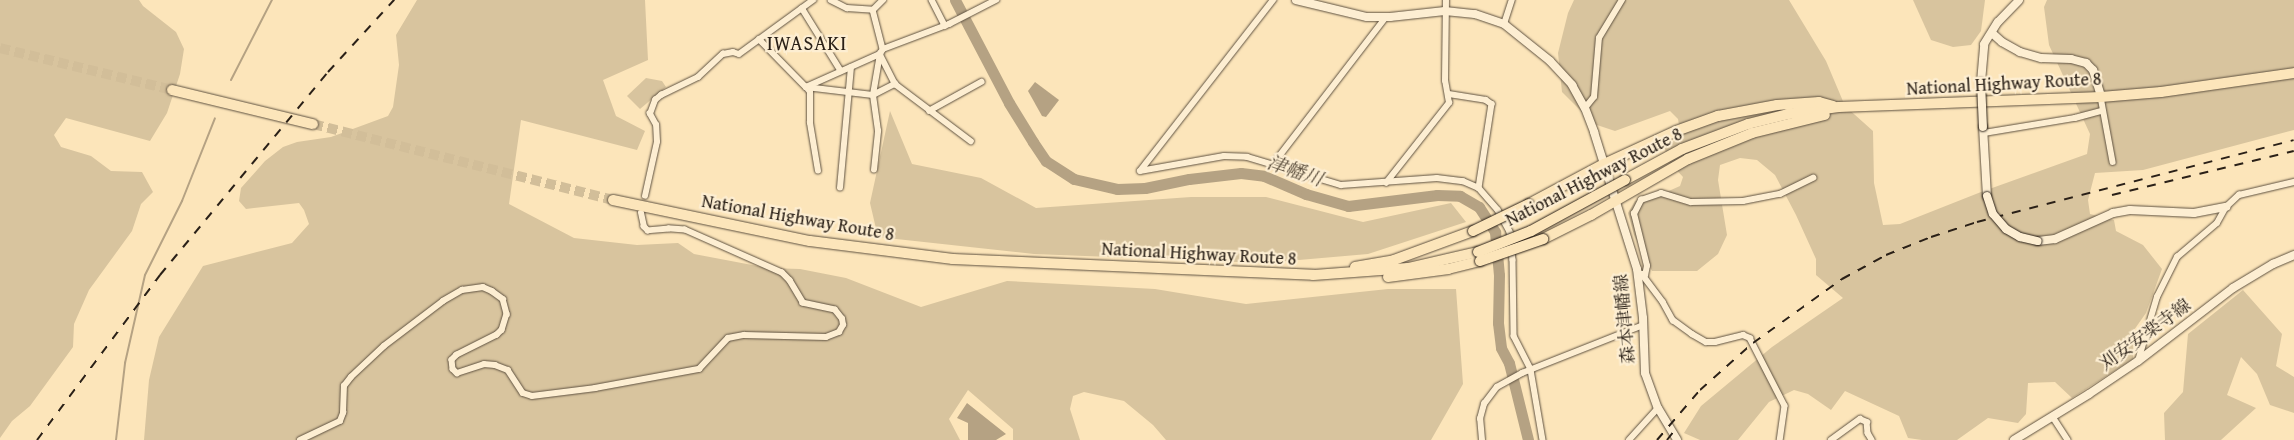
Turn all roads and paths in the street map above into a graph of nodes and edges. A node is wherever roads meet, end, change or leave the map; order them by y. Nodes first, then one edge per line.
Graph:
1 (813, 0) edge
2 (831, 0) edge
3 (883, 0) edge
4 (932, 0) edge
5 (996, 0) edge
6 (1273, 0) edge
7 (1296, 0) edge
8 (1446, 0) edge
9 (1512, 0) edge
10 (1622, 0) edge
11 (2019, 0) edge
12 (802, 8) junction
13 (873, 10) junction
14 (1444, 11) junction
15 (1386, 17) junction
16 (1504, 24) junction
17 (947, 25) junction
18 (1992, 33) junction
19 (759, 39) junction
20 (882, 52) junction
21 (851, 67) junction
22 (841, 71) junction
23 (2294, 73) edge
24 (980, 82) dead end
25 (895, 84) junction
26 (806, 87) junction
27 (172, 90) tunnel mouth
28 (850, 92) junction
29 (1448, 94) junction
30 (873, 95) junction
31 (2101, 96) junction
32 (1918, 105) junction
33 (1839, 107) junction
34 (1585, 108) junction
35 (928, 111) junction
36 (2102, 111) junction
37 (312, 124) tunnel mouth
38 (1983, 130) junction
39 (971, 141) dead end
40 (2113, 162) dead end
41 (1274, 163) junction
42 (1604, 164) junction
43 (874, 170) dead end
44 (818, 171) dead end
45 (1813, 178) dead end
46 (2294, 182) edge
47 (1386, 183) junction
48 (840, 188) dead end
49 (1479, 188) junction
50 (645, 196) dead end
51 (612, 200) tunnel mouth
52 (1616, 200) junction
53 (2226, 206) junction
54 (641, 213) dead end
55 (2294, 255) edge
56 (1479, 256) junction
57 (1637, 269) junction
58 (1274, 273) junction
59 (1645, 276) junction
60 (1643, 326) junction
61 (2138, 361) junction
62 (1531, 370) junction
63 (1658, 408) junction
64 (2053, 417) junction
65 (2067, 439) edge
66 (300, 440) edge
67 (1482, 440) edge
68 (1542, 440) edge
69 (1629, 440) edge
70 (1677, 440) edge
71 (1780, 440) edge
72 (1832, 440) edge
73 (1872, 440) edge
74 (2014, 440) edge

1 - 12 street
2 - 13 street
3 - 13 street
4 - 17 street
5 - 17 street
6 - 41 street
7 - 15 main road, 森本津幡線
8 - 14 street
9 - 16 street
10 - 34 street
11 - 18 main road
12 - 19 street
12 - 22 street
13 - 20 street
14 - 15 main road, 森本津幡線
14 - 16 main road, 森本津幡線
14 - 29 street
15 - 41 street
16 - 34 main road, 森本津幡線
17 - 20 street
18 - 31 main road
18 - 38 main road, bridge
19 - 26 street
19 - 50 street
20 - 21 street
20 - 25 street
20 - 30 street
21 - 22 street
21 - 28 street
22 - 26 street
23 - 31 highway, National Highway Route 8
24 - 35 street
25 - 30 street
25 - 35 street
26 - 28 street
26 - 44 street
27 - 37 highway
28 - 30 street
28 - 48 street
29 - 47 street
29 - 49 street
30 - 43 street
31 - 32 highway, National Highway Route 8
31 - 36 street
32 - 33 highway, National Highway Route 8
32 - 52 highway
33 - 42 highway
33 - 56 highway, National Highway Route 8, bridge
34 - 42 main road, 森本津幡線
35 - 39 street
36 - 38 street
36 - 40 street
38 - 53 main road, bridge
41 - 47 street
42 - 52 main road, 森本津幡線
42 - 58 highway, bridge
45 - 59 street
46 - 53 street
47 - 49 street
49 - 62 street
51 - 58 highway, National Highway Route 8
52 - 56 highway, bridge
52 - 57 main road, 森本津幡線
53 - 61 street
54 - 66 street
55 - 61 main road, 刈安安楽寺線
56 - 58 highway, National Highway Route 8
57 - 59 street
57 - 60 main road, 森本津幡線
59 - 71 street
60 - 62 street
60 - 63 main road, 森本津幡線
61 - 64 main road, 刈安安楽寺線
62 - 67 street
62 - 68 street
63 - 69 street
63 - 70 main road, 森本津幡線
64 - 65 street
64 - 74 main road, 刈安安楽寺線
72 - 73 street

